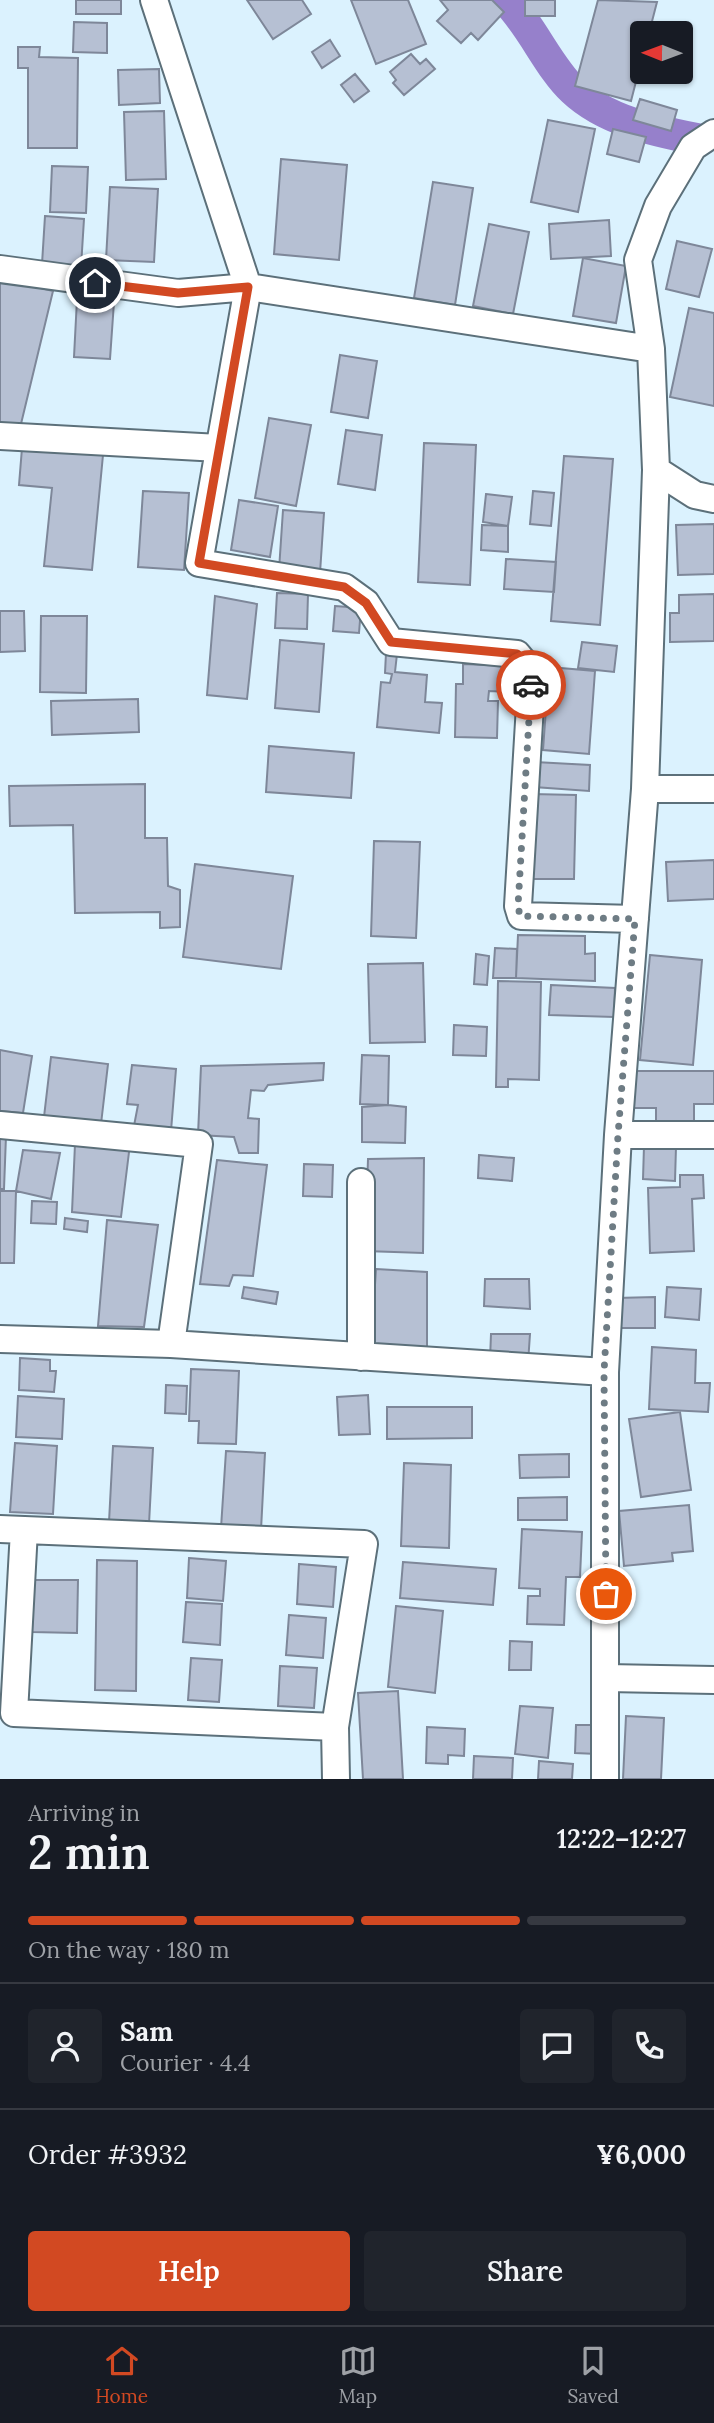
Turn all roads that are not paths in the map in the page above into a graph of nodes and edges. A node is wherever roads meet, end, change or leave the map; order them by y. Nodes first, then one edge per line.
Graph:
1 (153, 0) edge
2 (714, 133) edge
3 (0, 269) edge
4 (248, 287) junction
5 (651, 349) junction
6 (0, 436) edge
7 (219, 448) junction
8 (656, 470) junction
9 (714, 499) edge
10 (645, 789) junction
11 (714, 789) edge
12 (635, 919) junction
13 (0, 1125) edge
14 (618, 1135) junction
15 (714, 1135) edge
16 (361, 1182) dead end
17 (0, 1339) edge
18 (171, 1344) junction
19 (361, 1357) junction
20 (604, 1372) junction
21 (12, 1529) edge
22 (607, 1678) junction
23 (714, 1680) edge
24 (335, 1727) junction
25 (336, 1779) edge
26 (605, 1779) edge

1 - 4 street
2 - 5 street
3 - 4 street
4 - 5 street
4 - 7 street
5 - 8 street
6 - 7 street
7 - 12 street
8 - 9 street
8 - 10 street
10 - 11 street
10 - 12 street
12 - 14 street
13 - 18 street
14 - 15 street
14 - 20 street
16 - 19 street
17 - 18 street
18 - 19 street
19 - 20 street
20 - 22 street
21 - 24 street
21 - 24 street
22 - 23 street
22 - 26 street
24 - 25 street

